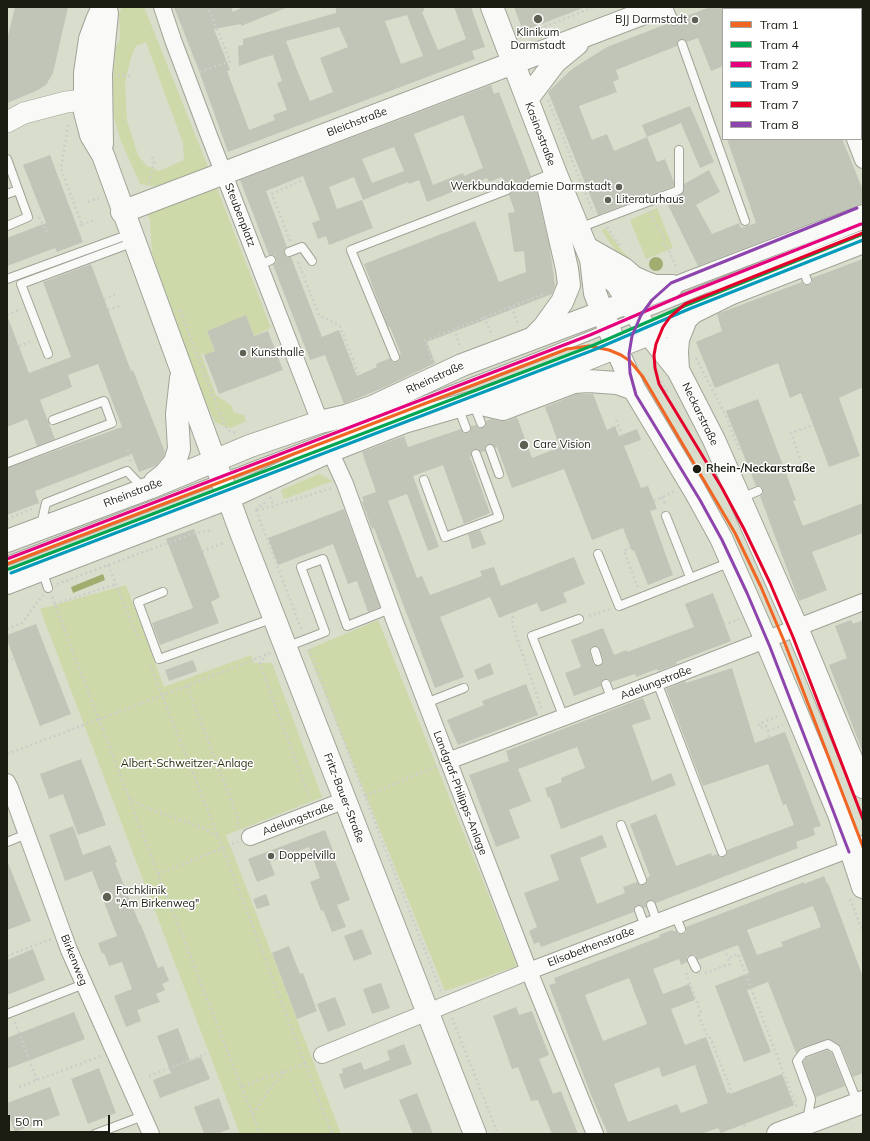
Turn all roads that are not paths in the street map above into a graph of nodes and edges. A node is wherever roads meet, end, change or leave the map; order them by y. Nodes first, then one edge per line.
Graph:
1 (103, 7) edge
2 (108, 7) edge
3 (162, 7) edge
4 (492, 7) edge
5 (668, 7) edge
6 (654, 12) edge
7 (592, 33) junction
8 (682, 44) dead end
9 (513, 62) junction
10 (537, 97) junction
11 (90, 106) junction
12 (7, 122) edge
13 (7, 126) edge
14 (855, 140) edge
15 (679, 150) dead end
16 (7, 159) edge
17 (863, 160) edge
18 (224, 172) junction
19 (549, 175) junction
20 (534, 184) dead end
21 (18, 190) junction
22 (507, 190) dead end
23 (7, 194) edge
24 (122, 212) junction
25 (863, 213) edge
26 (745, 221) dead end
27 (587, 223) junction
28 (863, 225) edge
29 (7, 226) edge
30 (132, 238) junction
31 (863, 242) edge
32 (291, 251) road end
33 (589, 254) junction
34 (312, 261) dead end
35 (7, 279) edge
36 (674, 279) junction
37 (693, 312) junction
38 (638, 318) junction
39 (609, 329) junction
40 (525, 332) junction
41 (48, 354) dead end
42 (395, 357) dead end
43 (182, 373) junction
44 (665, 378) junction
45 (634, 389) junction
46 (465, 404) junction
47 (54, 420) dead end
48 (320, 422) junction
49 (480, 423) dead end
50 (466, 428) dead end
51 (490, 449) dead end
52 (330, 451) junction
53 (476, 454) dead end
54 (7, 463) edge
55 (499, 474) dead end
56 (221, 479) junction
57 (424, 480) dead end
58 (147, 489) junction
59 (666, 516) dead end
60 (40, 528) junction
61 (7, 541) edge
62 (598, 554) dead end
63 (7, 561) edge
64 (731, 562) junction
65 (690, 577) junction
66 (7, 582) edge
67 (163, 592) dead end
68 (863, 602) edge
69 (390, 609) junction
70 (274, 618) junction
71 (579, 619) road end
72 (797, 628) junction
73 (766, 640) junction
74 (296, 643) junction
75 (595, 651) dead end
76 (598, 660) dead end
77 (657, 682) junction
78 (606, 684) dead end
79 (464, 688) dead end
80 (612, 700) junction
81 (426, 703) junction
82 (564, 718) junction
83 (448, 761) junction
84 (7, 782) edge
85 (863, 787) edge
86 (345, 800) junction
87 (621, 825) dead end
88 (27, 834) junction
89 (244, 839) road end
90 (7, 842) edge
91 (857, 846) edge
92 (722, 852) dead end
93 (642, 880) dead end
94 (863, 887) edge
95 (651, 905) dead end
96 (639, 910) dead end
97 (651, 924) junction
98 (529, 971) junction
99 (84, 984) junction
100 (427, 1012) junction
101 (9, 1013) edge
102 (322, 1055) road end
103 (861, 1103) edge
104 (143, 1116) junction
105 (802, 1116) junction
106 (95, 1134) edge
107 (151, 1134) edge
108 (475, 1134) edge
109 (595, 1134) edge
110 (778, 1134) edge

1 - 11 main road
2 - 11 main road
3 - 18 street, Steubenplatz
4 - 9 main road, Kasinostraße
5 - 6 lane
6 - 7 main road, Bleichstraße
7 - 9 main road, Bleichstraße
7 - 10 main road, Bleichstraße
8 - 26 lane
9 - 10 main road, Kasinostraße
9 - 18 main road, Bleichstraße
10 - 19 main road, Kasinostraße
11 - 12 street
11 - 13 street
11 - 24 main road
14 - 17 street
15 - 27 lane
16 - 21 lane
18 - 24 main road, Bleichstraße
18 - 48 street, Steubenplatz
19 - 20 lane
19 - 27 main road, Kasinostraße
19 - 40 main road
21 - 23 lane
21 - 29 lane
22 - 42 lane
24 - 30 main road
25 - 36 street, Rheinstraße
27 - 33 main road, Kasinostraße
28 - 38 lane, Rheinstraße
30 - 35 lane
30 - 41 lane
30 - 43 main road
31 - 37 main road, Rheinstraße
32 - 34 lane
33 - 36 main road
33 - 38 main road, Kasinostraße
33 - 39 main road, Kasinostraße
36 - 38 main road, Rheinstraße
37 - 38 main road, Rheinstraße
37 - 44 main road
38 - 39 main road, Rheinstraße
38 - 39 main road, Rheinstraße
38 - 44 main road, Neckarstraße
39 - 40 main road, Rheinstraße
39 - 45 main road
39 - 46 main road, Rheinstraße
39 - 56 lane, Rheinstraße
40 - 48 main road, Rheinstraße
43 - 56 main road
43 - 58 main road
44 - 72 main road, Neckarstraße
45 - 46 main road
45 - 64 main road
46 - 49 lane
46 - 50 lane
46 - 52 main road, Rheinstraße
47 - 54 lane
48 - 56 main road, Rheinstraße
51 - 55 lane
52 - 56 main road, Rheinstraße
52 - 69 street, Landgraf-Philipps-Anlage
53 - 57 lane
56 - 58 main road, Rheinstraße
56 - 63 lane, Rheinstraße
56 - 66 main road, Rheinstraße
56 - 70 main road, Fritz-Bauer-Straße
58 - 60 main road, Rheinstraße
58 - 60 lane
59 - 65 lane
60 - 61 main road, Rheinstraße
62 - 65 lane
64 - 65 lane
64 - 73 main road
67 - 70 lane
68 - 72 street, Adelungstraße
69 - 74 lane
69 - 81 street, Landgraf-Philipps-Anlage
70 - 74 main road, Fritz-Bauer-Straße
71 - 82 lane
72 - 73 street, Adelungstraße
72 - 85 main road, Neckarstraße
73 - 77 street, Adelungstraße
73 - 91 main road
74 - 86 main road, Fritz-Bauer-Straße
75 - 76 lane
77 - 80 street, Adelungstraße
77 - 92 lane
78 - 80 lane
79 - 81 lane
80 - 82 street, Adelungstraße
81 - 83 street, Landgraf-Philipps-Anlage
82 - 83 street, Adelungstraße
83 - 98 street, Landgraf-Philipps-Anlage
84 - 88 street, Birkenweg
86 - 89 street, Adelungstraße
86 - 100 main road, Fritz-Bauer-Straße
87 - 93 lane
88 - 90 lane
88 - 99 street, Birkenweg
91 - 94 main road
91 - 97 street, Elisabethenstraße
95 - 97 lane
96 - 97 lane
97 - 98 street, Elisabethenstraße
98 - 100 street, Elisabethenstraße
98 - 109 street, Landgraf-Philipps-Anlage
99 - 101 lane
99 - 104 street, Birkenweg
100 - 102 street, Elisabethenstraße
100 - 108 main road, Fritz-Bauer-Straße
103 - 105 main road
103 - 105 lane
104 - 106 lane
104 - 107 street, Birkenweg
105 - 110 main road

